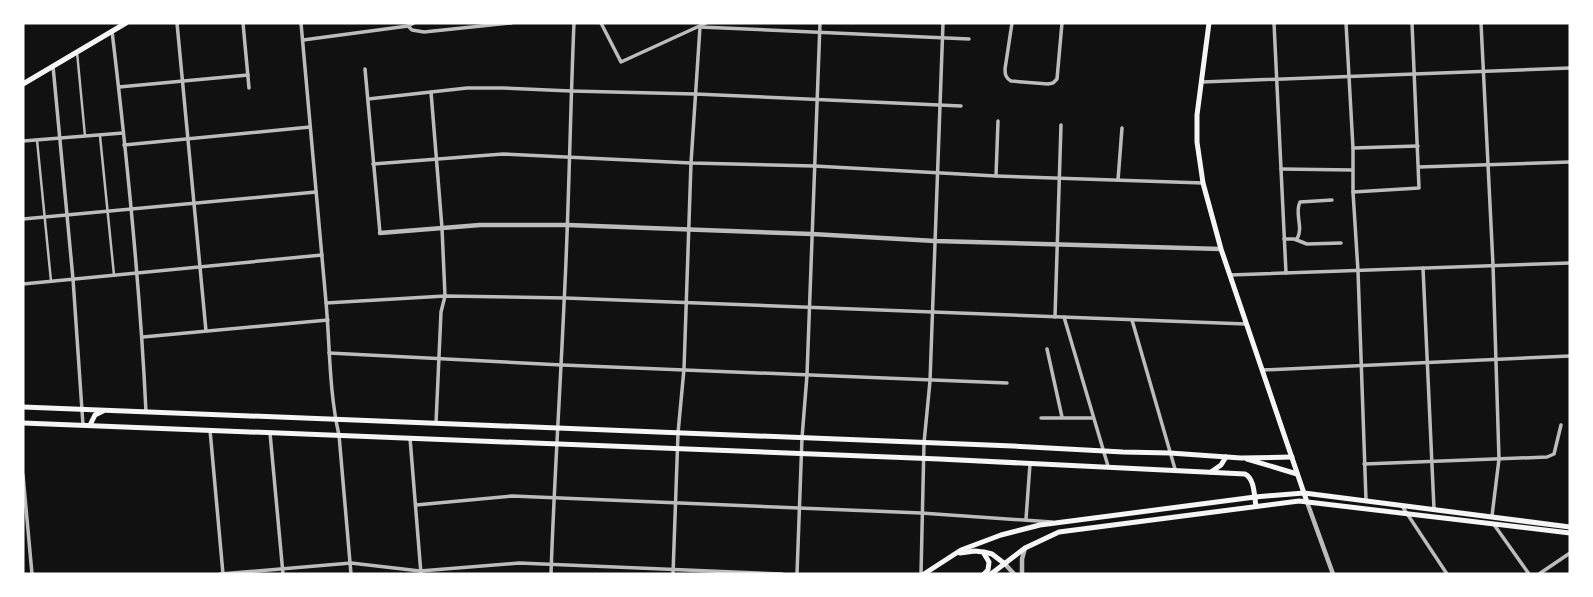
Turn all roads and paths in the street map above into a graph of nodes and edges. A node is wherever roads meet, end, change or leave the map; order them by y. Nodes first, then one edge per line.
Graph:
1 (126, 23) edge
2 (177, 23) edge
3 (243, 23) edge
4 (301, 23) edge
5 (414, 23) edge
6 (512, 23) edge
7 (574, 23) edge
8 (601, 23) edge
9 (706, 23) edge
10 (820, 23) edge
11 (943, 23) edge
12 (1012, 23) edge
13 (1062, 23) edge
14 (1209, 23) edge
15 (1274, 23) edge
16 (1346, 23) edge
17 (1412, 23) edge
18 (1481, 23) edge
19 (699, 25) edge
20 (408, 26) junction
21 (112, 31) junction
22 (820, 31) junction
23 (942, 38) junction
24 (969, 39) dead end
25 (303, 40) junction
26 (76, 52) junction
27 (52, 65) junction
28 (1570, 68) edge
29 (365, 69) dead end
30 (1483, 72) junction
31 (1414, 74) junction
32 (248, 75) junction
33 (1348, 77) junction
34 (1276, 80) junction
35 (182, 81) junction
36 (1200, 82) junction
37 (23, 83) edge
38 (119, 86) junction
39 (249, 88) dead end
40 (571, 91) junction
41 (431, 92) junction
42 (695, 94) junction
43 (368, 99) junction
44 (817, 99) junction
45 (940, 105) junction
46 (961, 106) dead end
47 (998, 121) dead end
48 (1061, 125) dead end
49 (310, 127) junction
50 (1122, 128) dead end
51 (123, 133) junction
52 (100, 135) junction
53 (85, 136) junction
54 (60, 138) junction
55 (188, 139) junction
56 (37, 140) junction
57 (23, 141) edge
58 (124, 145) junction
59 (1418, 146) junction
60 (1353, 148) junction
61 (570, 157) junction
62 (436, 159) junction
63 (1570, 162) edge
64 (691, 163) junction
65 (373, 164) junction
66 (1488, 165) junction
67 (814, 166) junction
68 (1419, 167) junction
69 (1281, 169) junction
70 (1352, 170) junction
71 (937, 173) junction
72 (996, 176) junction
73 (1060, 177) junction
74 (1118, 180) junction
75 (1203, 183) junction
76 (316, 192) junction
77 (1353, 192) junction
78 (1332, 200) dead end
79 (194, 203) junction
80 (131, 208) junction
81 (107, 211) junction
82 (67, 215) junction
83 (45, 217) junction
84 (23, 219) edge
85 (568, 225) junction
86 (442, 228) junction
87 (689, 229) junction
88 (380, 233) joint
89 (812, 234) junction
90 (1284, 239) junction
91 (1297, 239) junction
92 (935, 241) junction
93 (1340, 243) dead end
94 (1058, 244) junction
95 (1221, 249) junction
96 (322, 255) junction
97 (1570, 262) edge
98 (1493, 265) junction
99 (200, 267) junction
100 (1423, 268) junction
101 (1358, 271) junction
102 (137, 273) junction
103 (1286, 273) junction
104 (114, 275) junction
105 (1230, 275) junction
106 (73, 279) junction
107 (51, 281) junction
108 (23, 284) edge
109 (445, 296) junction
110 (565, 298) junction
111 (326, 303) junction
112 (686, 303) junction
113 (809, 307) junction
114 (932, 312) junction
115 (1055, 317) junction
116 (1064, 317) junction
117 (1132, 319) junction
118 (328, 320) junction
119 (1246, 324) junction
120 (206, 331) junction
121 (143, 337) junction
122 (1046, 349) dead end
123 (329, 353) junction
124 (1570, 356) edge
125 (439, 357) junction
126 (1496, 359) junction
127 (1428, 362) junction
128 (562, 365) junction
129 (1360, 366) junction
130 (684, 369) junction
131 (1262, 370) junction
132 (807, 375) junction
133 (930, 381) junction
134 (1007, 383) dead end
135 (23, 407) edge
136 (81, 410) junction
137 (106, 411) junction
138 (146, 412) junction
139 (204, 414) junction
140 (223, 415) junction
141 (1041, 418) dead end
142 (1062, 418) junction
143 (1093, 418) junction
144 (332, 419) junction
145 (23, 423) edge
146 (64, 424) junction
147 (436, 424) junction
148 (83, 425) junction
149 (90, 425) junction
150 (1561, 425) dead end
151 (352, 428) junction
152 (557, 428) junction
153 (207, 430) junction
154 (222, 430) junction
155 (270, 432) junction
156 (670, 433) junction
157 (678, 433) junction
158 (329, 435) junction
159 (339, 435) junction
160 (549, 436) junction
161 (570, 437) junction
162 (411, 438) junction
163 (798, 438) junction
164 (692, 441) junction
165 (916, 442) junction
166 (924, 443) junction
167 (556, 444) junction
168 (816, 446) junction
169 (669, 448) junction
170 (678, 448) junction
171 (938, 451) junction
172 (1102, 451) junction
173 (794, 453) junction
174 (801, 453) junction
175 (1170, 453) junction
176 (1226, 457) junction
177 (1292, 457) junction
178 (914, 458) junction
179 (923, 458) junction
180 (1241, 458) junction
181 (1499, 459) junction
182 (1432, 461) junction
183 (1030, 464) junction
184 (1364, 464) junction
185 (1108, 466) junction
186 (1175, 470) junction
187 (1211, 472) junction
188 (1297, 474) junction
189 (23, 475) edge
190 (1304, 493) junction
191 (554, 497) junction
192 (1255, 497) junction
193 (1366, 500) junction
194 (676, 502) junction
195 (1307, 502) junction
196 (416, 505) junction
197 (1400, 505) junction
198 (1256, 506) junction
199 (799, 508) junction
200 (1434, 509) junction
201 (921, 513) junction
202 (1406, 513) junction
203 (1492, 516) junction
204 (25, 517) edge
205 (1026, 519) junction
206 (1057, 523) junction
207 (1494, 524) junction
208 (1570, 527) edge
209 (1570, 533) edge
210 (1025, 548) junction
211 (983, 552) junction
212 (1570, 553) edge
213 (944, 560) junction
214 (351, 563) junction
215 (1005, 564) junction
216 (552, 565) junction
217 (283, 568) junction
218 (673, 572) edge
219 (420, 573) edge
220 (32, 574) edge
221 (222, 574) edge
222 (283, 574) edge
223 (351, 574) edge
224 (551, 574) edge
225 (782, 574) edge
226 (797, 574) edge
227 (922, 574) edge
228 (984, 574) edge
229 (991, 574) edge
230 (1014, 574) edge
231 (1022, 574) edge
232 (1333, 574) edge
233 (1447, 574) edge
234 (1529, 574) edge
235 (1539, 574) edge

1 - 21 main road
2 - 35 street
3 - 32 street
4 - 25 street
5 - 20 street
6 - 20 street
7 - 40 street
8 - 19 street
9 - 19 street
10 - 22 street
11 - 23 street
12 - 13 street
14 - 36 main road
15 - 34 street
16 - 33 street
17 - 31 street
18 - 30 street
19 - 22 street
19 - 42 street
20 - 25 street
21 - 26 main road
21 - 38 street
22 - 23 street
22 - 44 street
23 - 24 street
23 - 45 street
25 - 49 street
26 - 27 main road
26 - 53 street
27 - 37 main road
27 - 54 street
28 - 30 street
29 - 43 street
30 - 31 street
30 - 66 street
31 - 33 street
31 - 59 street
32 - 35 street
32 - 39 street
33 - 34 street
33 - 60 street
34 - 36 street
34 - 69 street
35 - 38 street
35 - 55 street
36 - 75 main road
38 - 51 street
40 - 41 street
40 - 42 street
40 - 61 street
41 - 43 street
41 - 62 street
42 - 44 street
42 - 64 street
43 - 65 street
44 - 45 street
44 - 67 street
45 - 46 street
45 - 71 street
47 - 72 street
48 - 73 street
49 - 55 street
49 - 76 street
50 - 74 street
51 - 52 street
51 - 58 street
52 - 53 street
52 - 81 street
53 - 54 street
54 - 56 street
54 - 82 street
55 - 58 street
55 - 79 street
56 - 57 street
56 - 83 street
58 - 80 street
59 - 60 street
59 - 68 street
60 - 70 street
61 - 62 street
61 - 64 street
61 - 85 street
62 - 65 street
62 - 86 street
63 - 66 street
64 - 67 street
64 - 87 street
65 - 88 street
66 - 68 street
66 - 98 street
67 - 71 street
67 - 89 street
68 - 77 street
69 - 70 street
69 - 90 street
70 - 77 street
71 - 72 street
71 - 92 street
72 - 73 street
73 - 74 street
73 - 94 street
74 - 75 street
75 - 95 main road
76 - 79 street
76 - 96 street
77 - 101 street
78 - 91 street
79 - 80 street
79 - 99 street
80 - 81 street
80 - 102 street
81 - 82 street
81 - 104 street
82 - 83 street
82 - 106 street
83 - 84 street
83 - 107 street
85 - 86 street
85 - 87 street
85 - 110 street
86 - 88 street
86 - 109 street
87 - 89 street
87 - 112 street
89 - 92 street
89 - 113 street
90 - 91 street
90 - 103 street
91 - 93 street
92 - 94 street
92 - 114 street
94 - 95 street
94 - 115 street
95 - 105 main road
96 - 99 street
96 - 111 street
97 - 98 street
98 - 100 street
98 - 126 street
99 - 102 street
99 - 120 street
100 - 101 street
100 - 127 street
101 - 103 street
101 - 129 street
102 - 104 street
102 - 121 street
103 - 105 street
104 - 106 street
105 - 119 main road
106 - 107 street
106 - 136 street
107 - 108 street
109 - 110 street
109 - 111 street
109 - 125 street
110 - 112 street
110 - 128 street
111 - 118 street
112 - 113 street
112 - 130 street
113 - 114 street
113 - 132 street
114 - 115 street
114 - 133 street
115 - 116 street
116 - 117 street
116 - 143 street
117 - 119 street
117 - 175 street
118 - 120 street
118 - 123 street
119 - 131 main road
120 - 121 street
121 - 138 street
122 - 142 street
123 - 125 street
123 - 144 street
124 - 126 street
125 - 128 street
125 - 147 street
126 - 127 street
126 - 181 street
127 - 129 street
127 - 182 street
128 - 130 street
128 - 152 street
129 - 131 street
129 - 184 street
130 - 132 street
130 - 157 street
131 - 177 main road
132 - 133 street
132 - 163 street
133 - 134 street
133 - 166 street
135 - 136 main road
136 - 137 main road
136 - 146 main road
136 - 148 street
137 - 138 main road
137 - 149 main road
138 - 139 main road
139 - 140 main road
139 - 153 main road
140 - 144 main road
140 - 154 main road
141 - 142 street
142 - 143 street
143 - 172 street
144 - 151 main road
144 - 158 main road
144 - 159 street
145 - 146 main road
146 - 148 main road
147 - 151 main road
147 - 160 main road
148 - 149 main road
149 - 153 main road
150 - 181 street
151 - 159 main road
151 - 162 main road
152 - 160 main road
152 - 161 main road
152 - 167 street
153 - 154 main road
153 - 221 street
154 - 155 main road
155 - 158 main road
155 - 217 street
156 - 157 main road
156 - 161 main road
156 - 169 main road
157 - 164 main road
157 - 170 street
158 - 159 main road
159 - 214 street
160 - 162 main road
160 - 167 main road
161 - 167 main road
161 - 169 main road
162 - 196 street
163 - 164 main road
163 - 168 main road
163 - 173 main road
163 - 174 street
164 - 170 main road
164 - 173 main road
165 - 166 main road
165 - 168 main road
165 - 178 main road
166 - 171 main road
166 - 179 street
167 - 191 street
168 - 174 main road
168 - 178 main road
169 - 170 main road
170 - 194 street
171 - 172 main road
171 - 179 main road
171 - 183 main road
172 - 175 main road
172 - 185 street
173 - 174 main road
174 - 199 street
175 - 176 main road
175 - 186 street
176 - 180 main road
176 - 187 main road
177 - 180 main road
177 - 188 main road
178 - 179 main road
179 - 201 street
180 - 188 main road
181 - 182 street
181 - 203 street
182 - 184 street
182 - 200 street
183 - 185 main road
183 - 205 street
184 - 193 street
185 - 186 main road
186 - 187 main road
187 - 192 main road
188 - 190 main road
189 - 204 street
190 - 192 main road
190 - 193 main road
190 - 195 main road
191 - 194 street
191 - 196 street
191 - 216 street
192 - 198 main road
192 - 206 main road
193 - 197 main road
194 - 199 street
194 - 218 street
195 - 198 main road
195 - 202 main road
195 - 232 street
196 - 219 street
197 - 200 main road
197 - 202 street
198 - 210 main road
199 - 201 street
199 - 226 street
200 - 203 main road
201 - 205 street
201 - 227 street
202 - 207 main road
202 - 233 street
203 - 208 main road
204 - 220 street
205 - 206 street
206 - 213 main road
207 - 209 main road
207 - 234 street
210 - 215 main road
210 - 231 street
211 - 213 main road
211 - 215 main road
211 - 228 main road
212 - 235 street
213 - 227 main road
214 - 217 street
214 - 219 street
214 - 223 street
215 - 229 main road
215 - 230 street
216 - 218 street
216 - 219 street
216 - 224 street
217 - 221 street
217 - 222 street
218 - 225 street

